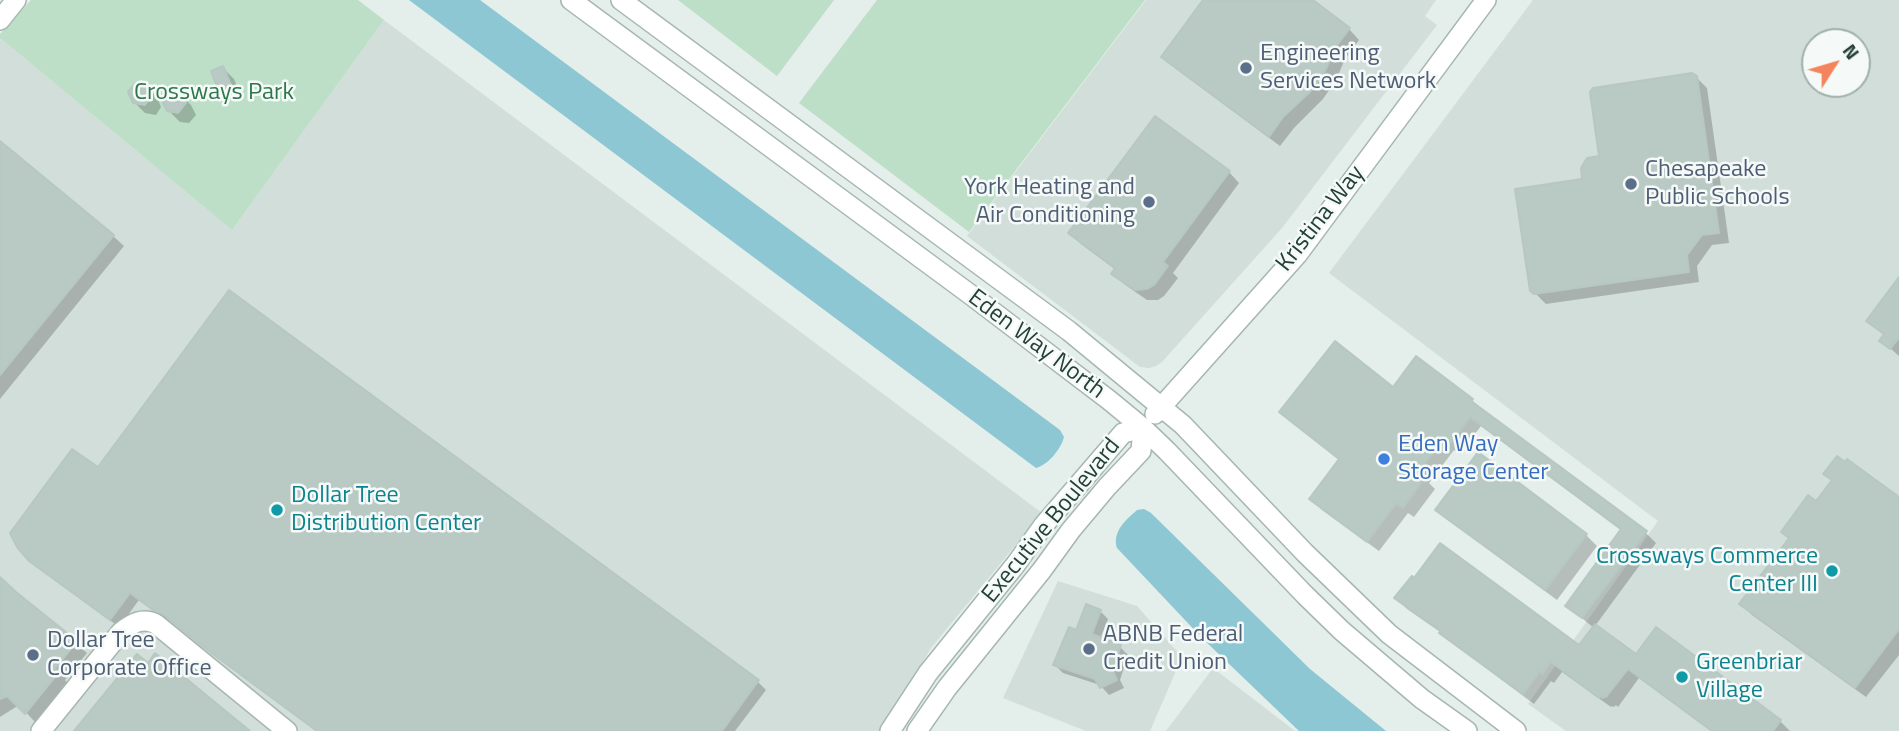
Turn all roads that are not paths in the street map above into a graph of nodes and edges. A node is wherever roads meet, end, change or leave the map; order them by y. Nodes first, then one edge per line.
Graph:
1 (16, 0) edge
2 (571, 0) edge
3 (621, 0) edge
4 (1486, 0) edge
5 (0, 20) edge
6 (1162, 407) junction
7 (1143, 428) junction
8 (40, 731) edge
9 (287, 731) edge
10 (890, 731) edge
11 (917, 731) edge
12 (1467, 731) edge
13 (1516, 731) edge

1 - 5 street
2 - 7 street, Eden Way North
3 - 6 street, Eden Way North
4 - 6 street, Kristina Way
6 - 7 street, Kristina Way
6 - 13 street, Eden Way North
7 - 10 street, Executive Boulevard
7 - 11 street, Executive Boulevard
7 - 12 street, Eden Way North
8 - 9 street

